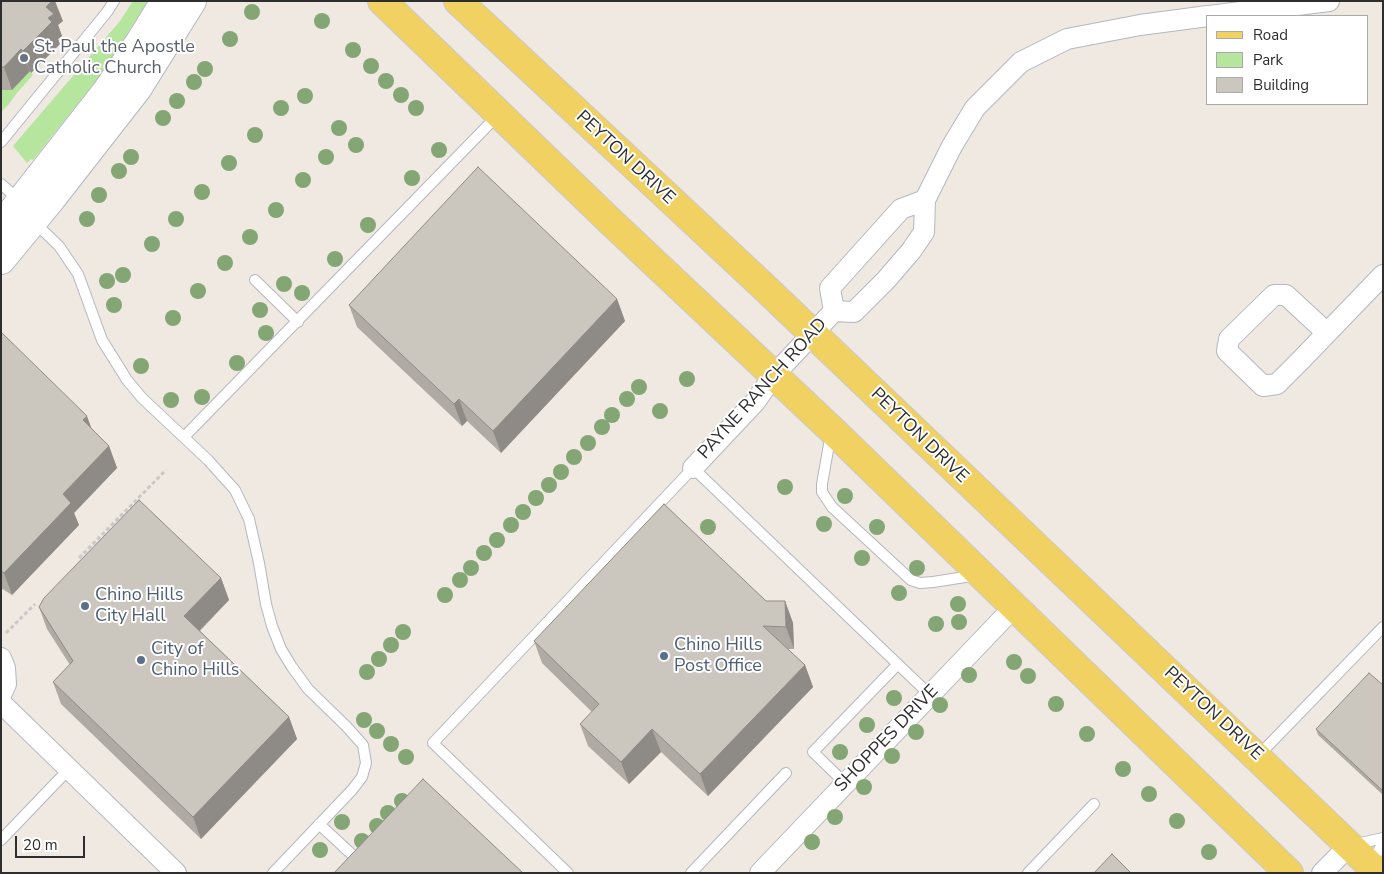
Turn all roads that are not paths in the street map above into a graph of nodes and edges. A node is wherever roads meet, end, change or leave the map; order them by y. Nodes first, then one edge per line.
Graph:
1 (114, 1) edge
2 (164, 1) edge
3 (192, 1) edge
4 (382, 1) edge
5 (458, 1) edge
6 (1329, 1) edge
7 (1214, 12) edge
8 (499, 113) junction
9 (1, 142) edge
10 (925, 200) junction
11 (22, 206) edge
12 (1, 226) edge
13 (1, 260) edge
14 (1383, 275) edge
15 (255, 280) dead end
16 (834, 311) junction
17 (298, 322) junction
18 (1327, 333) junction
19 (812, 334) junction
20 (774, 375) junction
21 (832, 430) junction
22 (184, 437) junction
23 (693, 468) junction
24 (982, 575) junction
25 (1014, 606) junction
26 (1383, 627) edge
27 (1, 658) edge
28 (898, 664) junction
29 (1, 695) edge
30 (930, 695) junction
31 (1, 703) edge
32 (1258, 756) junction
33 (69, 769) junction
34 (786, 773) dead end
35 (845, 783) junction
36 (1094, 804) dead end
37 (320, 824) junction
38 (1383, 838) edge
39 (1, 840) edge
40 (1383, 842) edge
41 (1350, 845) junction
42 (360, 862) edge
43 (1371, 870) edge
44 (176, 873) edge
45 (274, 873) edge
46 (568, 873) edge
47 (691, 873) edge
48 (760, 873) edge
49 (1028, 873) edge
50 (1289, 873) edge
51 (1322, 873) edge

1 - 9 lane
2 - 11 main road
3 - 11 main road
4 - 8 main road
5 - 19 main road, PEYTON DRIVE
6 - 7 street, PAYNE RANCH ROAD
7 - 10 street, PAYNE RANCH ROAD
8 - 17 lane
8 - 20 main road
10 - 16 street, PAYNE RANCH ROAD
10 - 16 street, PAYNE RANCH ROAD
11 - 12 main road
11 - 13 main road
11 - 22 lane
14 - 18 street
15 - 17 lane
16 - 19 street, PAYNE RANCH ROAD
17 - 22 lane
18 - 18 street
19 - 20 street, PAYNE RANCH ROAD
19 - 32 main road, PEYTON DRIVE
20 - 21 main road
20 - 23 street, PAYNE RANCH ROAD
21 - 24 main road
21 - 24 lane
22 - 37 lane
23 - 28 lane
23 - 46 lane
24 - 25 main road
25 - 30 street, SHOPPES DRIVE
25 - 50 main road
26 - 32 lane
27 - 29 street
28 - 30 lane
28 - 35 lane
30 - 35 street, SHOPPES DRIVE
31 - 33 street
32 - 41 main road, PEYTON DRIVE
33 - 39 lane
33 - 44 street
34 - 47 lane
35 - 48 street, SHOPPES DRIVE
36 - 49 lane
37 - 42 lane
37 - 45 lane
38 - 41 lane
40 - 43 lane
41 - 43 main road, PEYTON DRIVE
41 - 51 street

